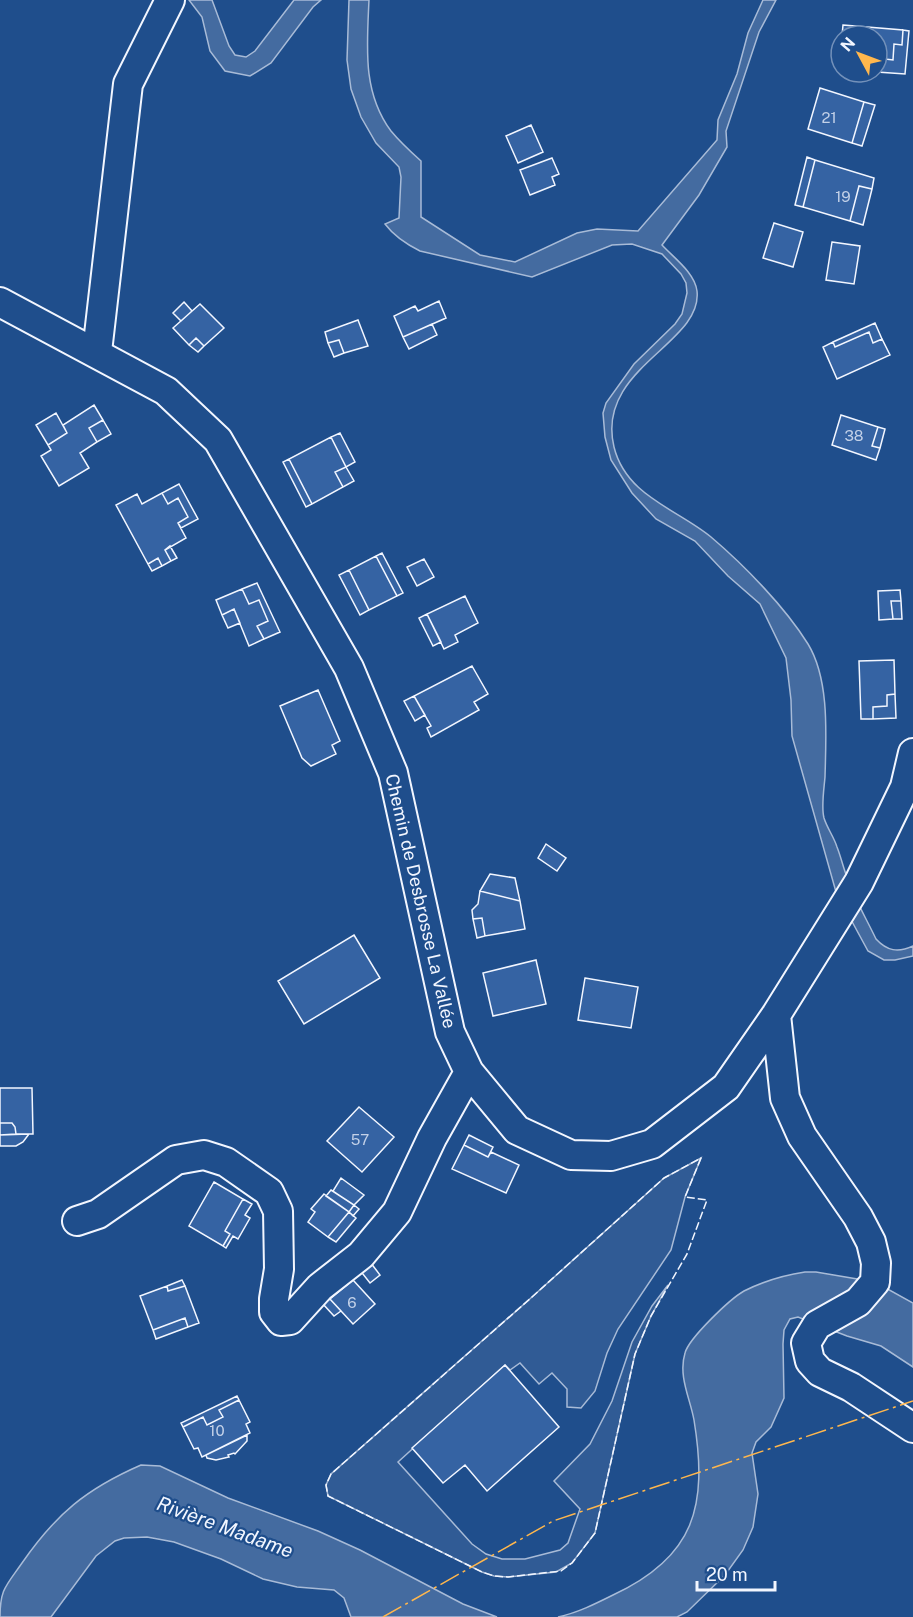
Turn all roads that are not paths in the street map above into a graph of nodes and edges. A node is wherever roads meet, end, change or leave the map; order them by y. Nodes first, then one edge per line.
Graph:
1 (170, 0) edge
2 (0, 302) edge
3 (97, 352) junction
4 (913, 753) edge
5 (776, 1015) junction
6 (469, 1072) junction
7 (77, 1221) dead end
8 (913, 1428) edge

1 - 3 street
2 - 3 street, Chemin de Desbrosse La Vallée
3 - 6 street, Chemin de Desbrosse La Vallée
4 - 5 street, Chemin de Desbrosse La Vallée
5 - 6 street, Chemin de Desbrosse La Vallée
5 - 8 street
6 - 7 street

